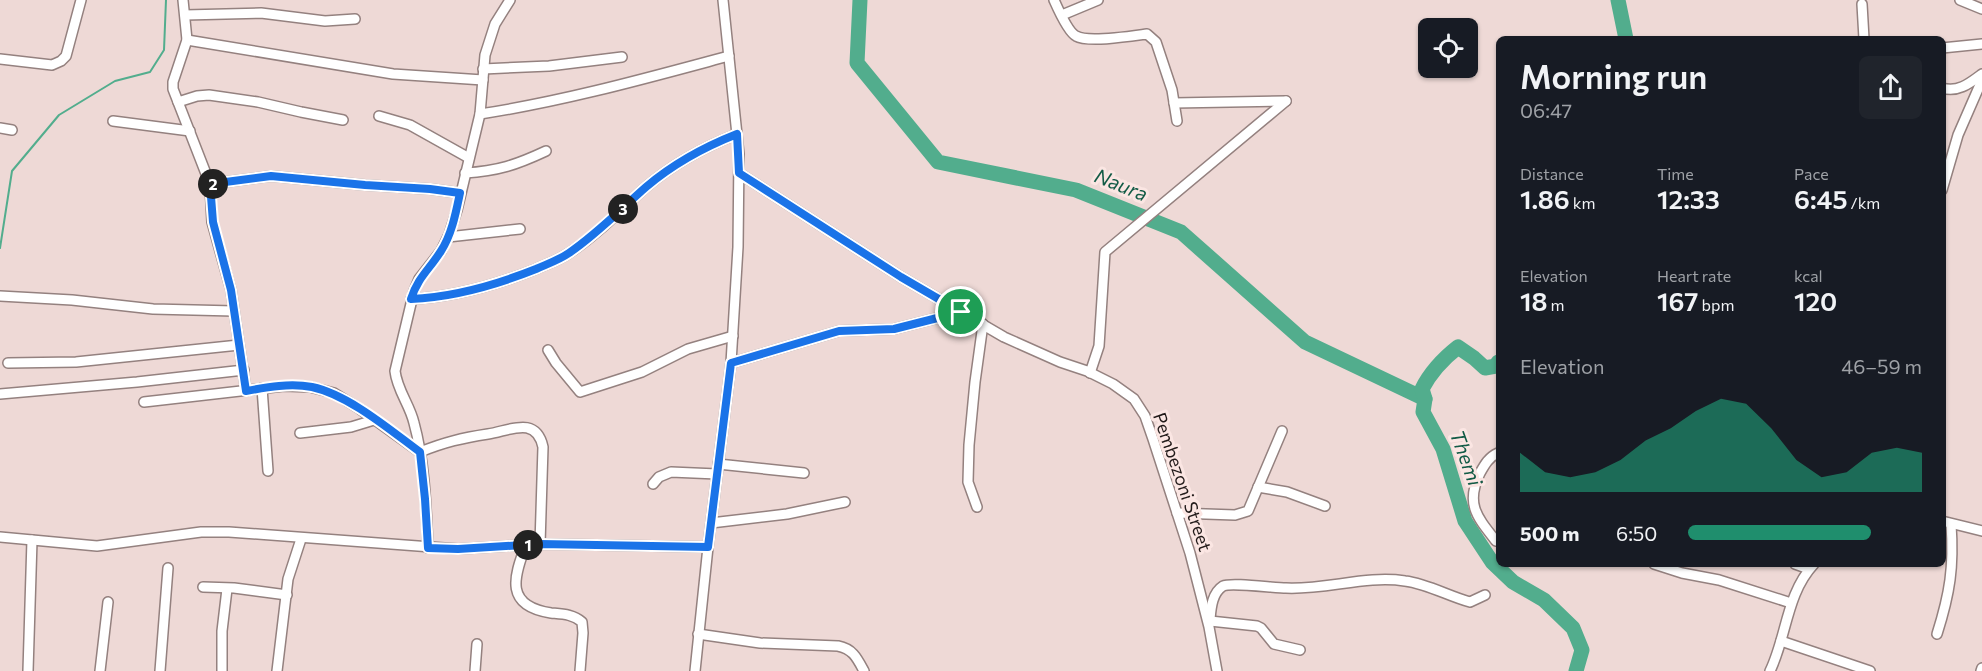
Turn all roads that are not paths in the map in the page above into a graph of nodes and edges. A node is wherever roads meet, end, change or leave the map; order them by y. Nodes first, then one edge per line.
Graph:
1 (81, 0) edge
2 (183, 0) edge
3 (510, 0) edge
4 (723, 0) edge
5 (1054, 0) edge
6 (1098, 0) edge
7 (1960, 0) edge
8 (1862, 4) dead end
9 (1982, 9) edge
10 (185, 15) junction
11 (1062, 15) junction
12 (355, 20) dead end
13 (1864, 36) edge
14 (187, 40) junction
15 (1982, 44) edge
16 (1946, 48) edge
17 (729, 56) junction
18 (622, 57) dead end
19 (0, 59) edge
20 (483, 69) junction
21 (1982, 74) edge
22 (483, 80) junction
23 (1982, 80) edge
24 (1946, 88) edge
25 (178, 102) junction
26 (1174, 103) junction
27 (480, 114) junction
28 (379, 116) dead end
29 (343, 120) dead end
30 (113, 121) dead end
31 (1178, 122) dead end
32 (0, 128) edge
33 (12, 130) dead end
34 (190, 131) junction
35 (737, 134) junction
36 (546, 151) dead end
37 (469, 158) junction
38 (465, 173) junction
39 (739, 173) junction
40 (1946, 176) edge
41 (210, 184) junction
42 (460, 193) junction
43 (520, 229) dead end
44 (448, 237) junction
45 (0, 296) edge
46 (411, 299) junction
47 (234, 311) junction
48 (961, 312) junction
49 (983, 324) junction
50 (733, 336) junction
51 (239, 345) junction
52 (548, 350) dead end
53 (9, 363) dead end
54 (731, 363) junction
55 (244, 370) junction
56 (1090, 373) junction
57 (262, 388) junction
58 (246, 391) junction
59 (0, 394) edge
60 (144, 402) dead end
61 (374, 420) junction
62 (1282, 431) dead end
63 (300, 434) dead end
64 (420, 452) junction
65 (1496, 454) edge
66 (718, 464) junction
67 (268, 471) dead end
68 (804, 473) dead end
69 (717, 474) junction
70 (653, 484) dead end
71 (1258, 488) junction
72 (845, 502) dead end
73 (1325, 506) dead end
74 (977, 507) dead end
75 (1177, 513) junction
76 (711, 523) junction
77 (1947, 523) edge
78 (1982, 531) edge
79 (0, 537) edge
80 (301, 539) junction
81 (32, 540) junction
82 (1496, 541) dead end
83 (540, 544) junction
84 (526, 545) junction
85 (708, 547) junction
86 (428, 548) junction
87 (1663, 567) edge
88 (1811, 567) edge
89 (168, 568) dead end
90 (203, 587) dead end
91 (227, 589) junction
92 (287, 595) junction
93 (1485, 595) dead end
94 (108, 602) dead end
95 (1791, 603) junction
96 (1209, 624) junction
97 (698, 634) junction
98 (1937, 634) dead end
99 (1781, 641) junction
100 (477, 644) dead end
101 (1300, 650) dead end
102 (28, 671) edge
103 (100, 671) edge
104 (160, 671) edge
105 (222, 671) edge
106 (277, 671) edge
107 (475, 671) edge
108 (580, 671) edge
109 (695, 671) edge
110 (864, 671) edge
111 (1217, 671) edge
112 (1770, 671) edge
113 (1869, 671) edge

1 - 19 street
2 - 10 street
3 - 20 street
4 - 17 street
5 - 11 street
6 - 11 street
7 - 9 street
8 - 13 street
10 - 12 street
10 - 14 street
11 - 26 street
14 - 22 street
14 - 25 street
15 - 16 street
17 - 27 street
17 - 35 street
18 - 20 street
20 - 22 street
21 - 24 street
22 - 27 street
23 - 40 street
25 - 29 street
25 - 34 street
26 - 31 street
26 - 56 street
27 - 37 street
28 - 37 street
30 - 34 street
32 - 33 street
34 - 41 street
35 - 39 street
35 - 46 street
36 - 38 street
37 - 38 street
38 - 42 street
39 - 48 street, Pembezoni Street
39 - 50 street
41 - 42 street
41 - 47 street
42 - 44 street
43 - 44 street
44 - 46 street
45 - 47 street
46 - 64 street
47 - 51 street
48 - 49 street, Pembezoni Street
48 - 54 street
49 - 56 street, Pembezoni Street
49 - 74 street
50 - 52 street
50 - 54 street
51 - 53 street
51 - 55 street
54 - 66 street
55 - 58 street
55 - 59 street
56 - 75 street, Pembezoni Street
57 - 58 street
57 - 61 street
57 - 67 street
58 - 60 street
61 - 63 street
61 - 64 street
62 - 71 street
64 - 83 street
64 - 86 street
65 - 82 street
66 - 68 street
66 - 69 street
69 - 70 street
69 - 76 street
71 - 73 street
71 - 75 street
72 - 76 street
75 - 96 street, Pembezoni Street
76 - 85 street
77 - 78 street
77 - 98 street
79 - 81 street
80 - 81 street
80 - 86 street
80 - 92 street
81 - 102 street
83 - 84 street
83 - 85 street
84 - 86 street
84 - 108 street
85 - 97 street
87 - 95 street
88 - 95 street
89 - 104 street
90 - 91 street
91 - 92 street
91 - 105 street
92 - 106 street
93 - 96 street
94 - 103 street
95 - 99 street
96 - 101 street
96 - 111 street, Pembezoni Street
97 - 109 street
97 - 110 street
99 - 112 street
99 - 113 street
100 - 107 street

